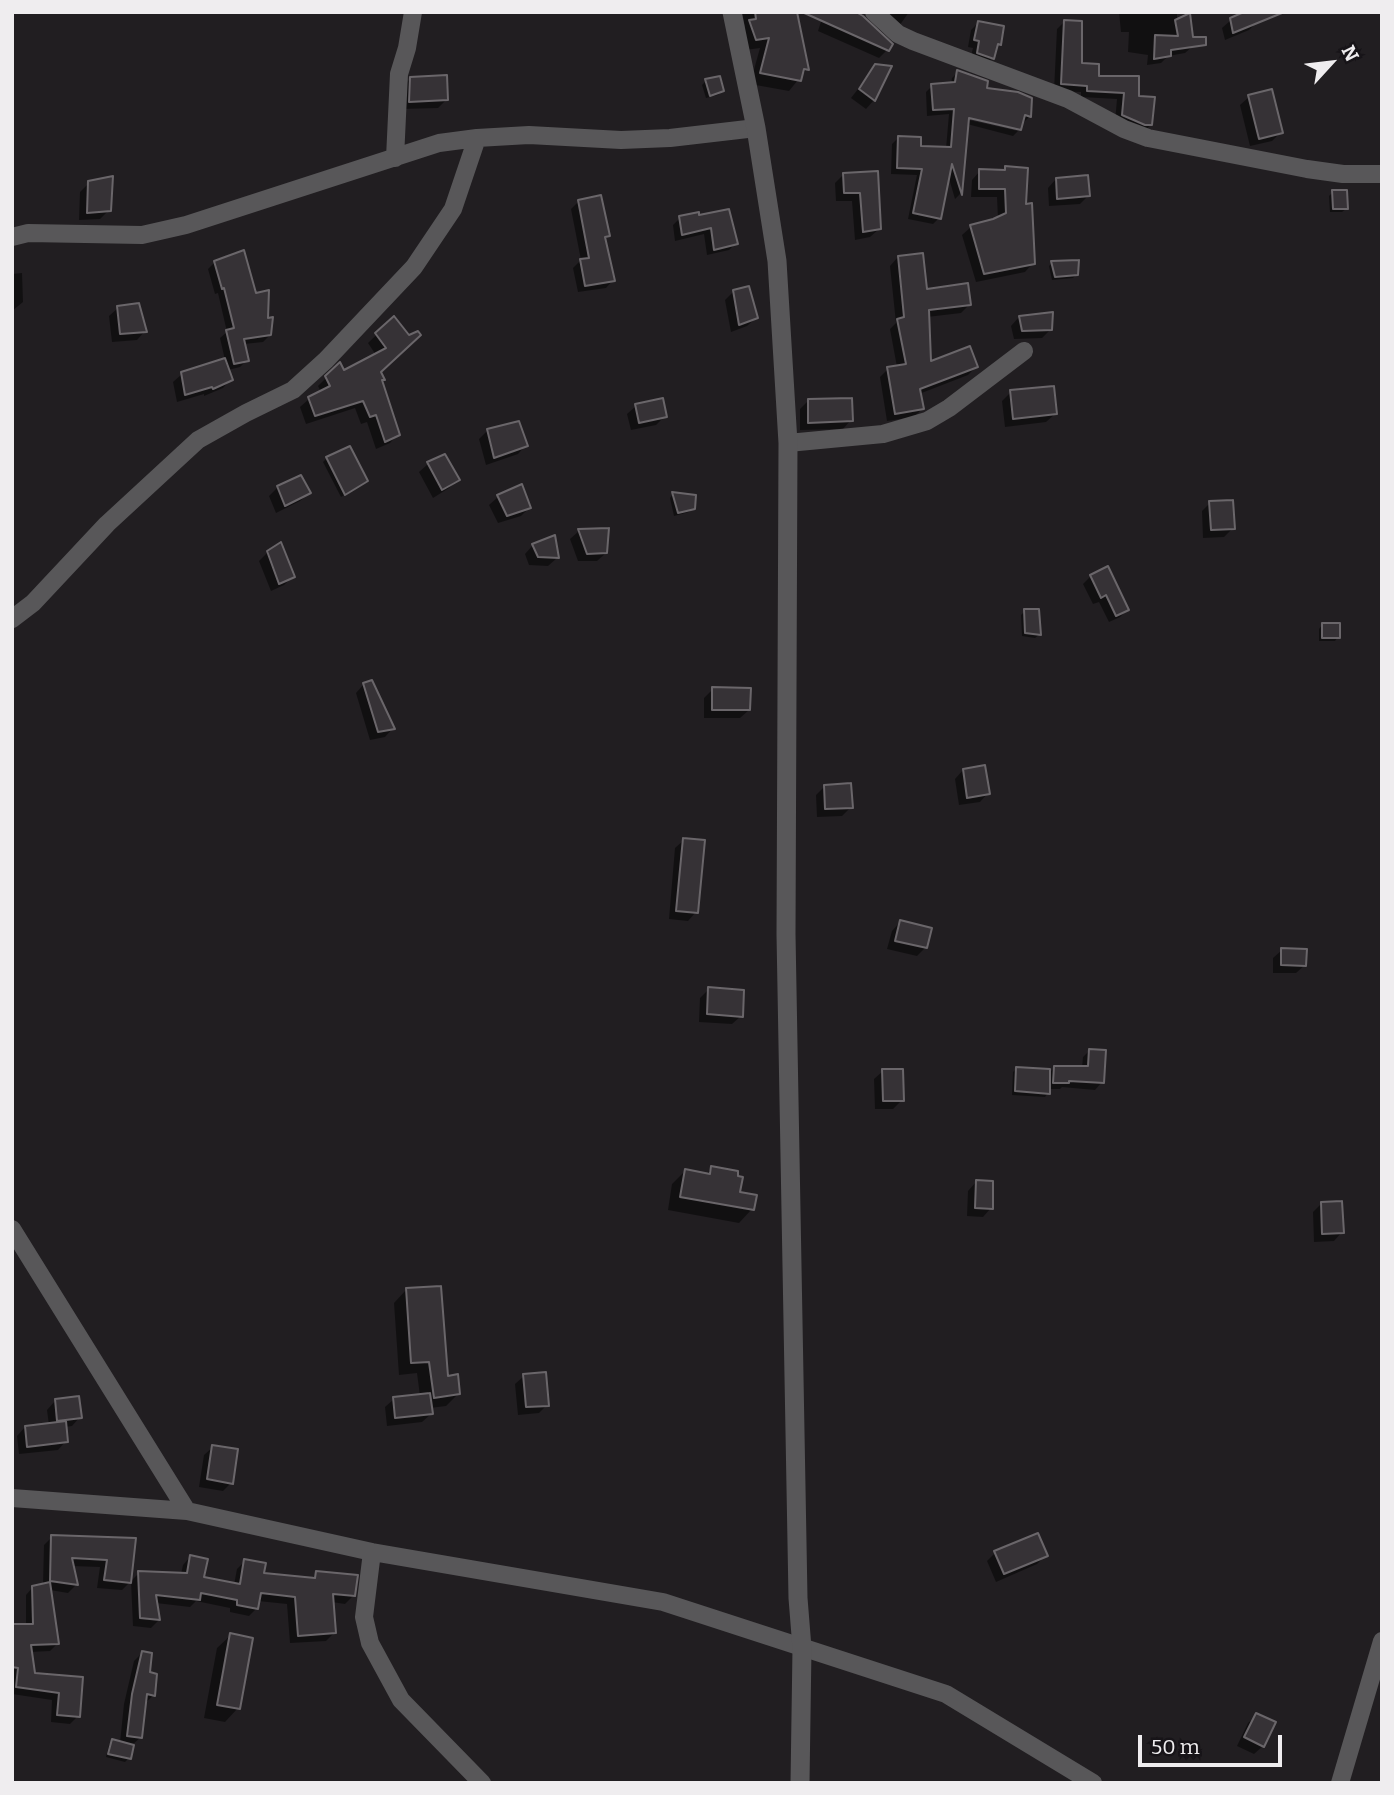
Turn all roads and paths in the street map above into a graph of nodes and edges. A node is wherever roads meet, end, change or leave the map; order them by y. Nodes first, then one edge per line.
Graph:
1 (413, 12) edge
2 (733, 12) edge
3 (874, 12) edge
4 (756, 128) junction
5 (477, 138) junction
6 (394, 158) junction
7 (1382, 174) edge
8 (12, 237) edge
9 (1024, 351) dead end
10 (788, 443) junction
11 (12, 619) edge
12 (12, 1230) edge
13 (12, 1498) edge
14 (187, 1511) junction
15 (372, 1552) junction
16 (1382, 1641) edge
17 (802, 1648) junction
18 (482, 1783) edge
19 (800, 1783) edge
20 (1093, 1783) edge
21 (1340, 1783) edge

1 - 6 street
2 - 4 street
3 - 7 street
4 - 5 street
4 - 10 street
5 - 6 street
5 - 11 street
6 - 8 street
9 - 10 street
10 - 17 street
12 - 14 street
13 - 14 street
14 - 15 street
15 - 17 street
15 - 18 street
16 - 21 street
17 - 19 street
17 - 20 street

